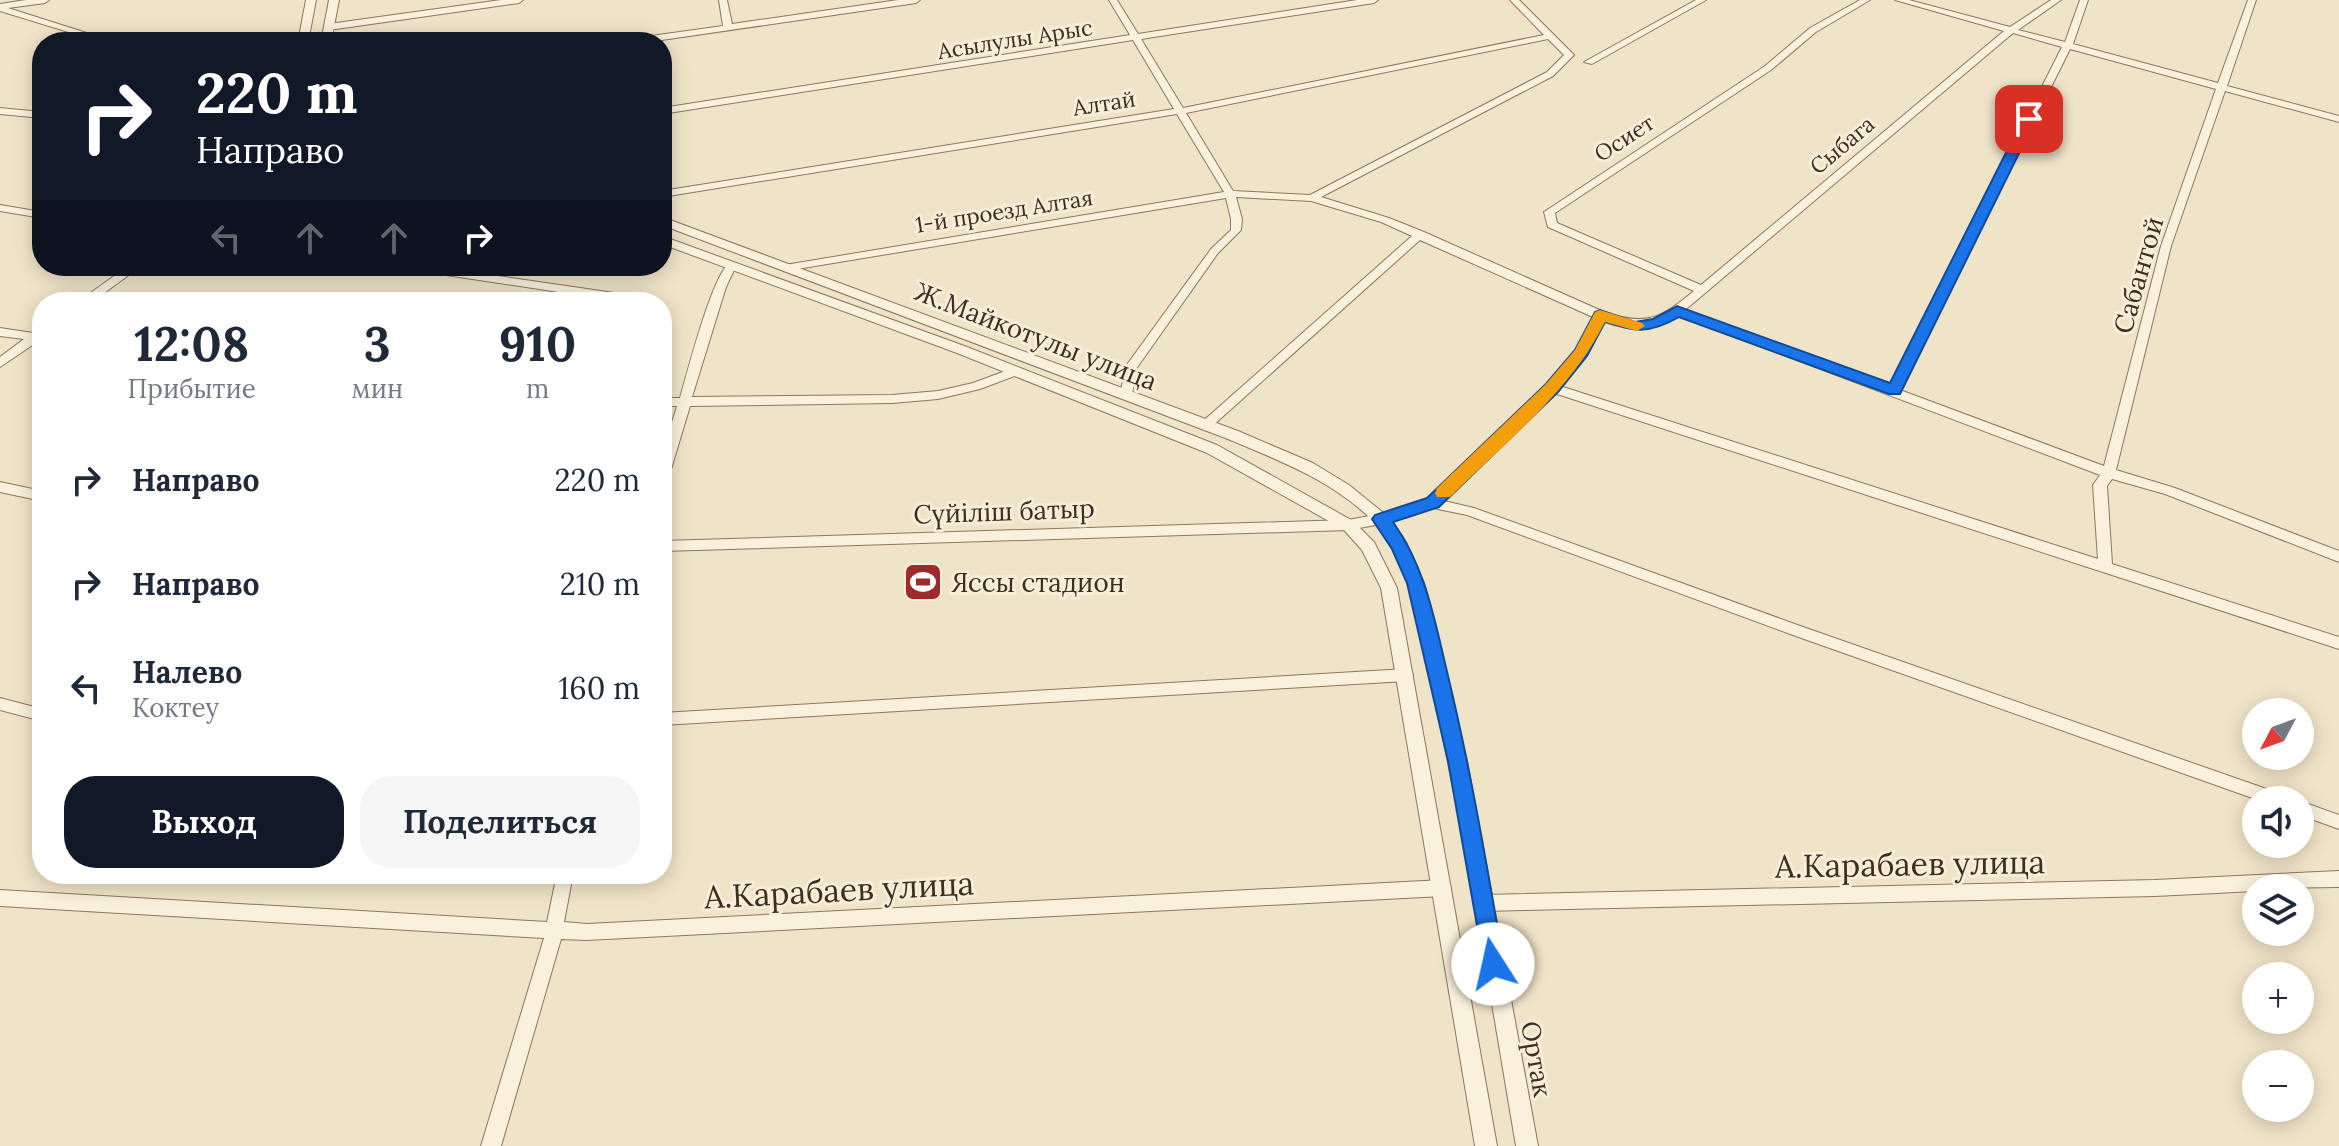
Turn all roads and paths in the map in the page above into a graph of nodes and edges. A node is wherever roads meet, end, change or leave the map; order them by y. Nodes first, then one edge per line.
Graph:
1 (45, 0) edge
2 (311, 0) edge
3 (334, 0) edge
4 (519, 0) edge
5 (723, 0) edge
6 (916, 0) edge
7 (1113, 0) edge
8 (1374, 0) edge
9 (1514, 0) edge
10 (1702, 0) edge
11 (1866, 0) edge
12 (1899, 0) edge
13 (2057, 0) edge
14 (2084, 0) edge
15 (2252, 0) edge
16 (0, 7) edge
17 (329, 27) junction
18 (728, 27) junction
19 (2010, 31) junction
20 (79, 32) edge
21 (305, 32) edge
22 (328, 32) edge
23 (672, 35) edge
24 (1550, 36) junction
25 (1136, 38) junction
26 (2068, 45) junction
27 (1589, 62) dead end
28 (2223, 88) junction
29 (672, 109) edge
30 (0, 111) edge
31 (1180, 111) junction
32 (32, 114) edge
33 (2339, 119) edge
34 (672, 192) edge
35 (1230, 194) junction
36 (1312, 198) junction
37 (0, 208) edge
38 (32, 213) edge
39 (672, 225) edge
40 (1420, 234) junction
41 (672, 244) edge
42 (730, 266) junction
43 (785, 268) junction
44 (121, 276) edge
45 (474, 276) edge
46 (1700, 289) junction
47 (98, 292) edge
48 (581, 292) edge
49 (872, 300) junction
50 (1677, 311) junction
51 (859, 312) junction
52 (1600, 315) junction
53 (0, 332) edge
54 (32, 335) edge
55 (32, 341) edge
56 (0, 363) edge
57 (1016, 371) junction
58 (1552, 388) junction
59 (1894, 390) junction
60 (1126, 395) junction
61 (685, 401) junction
62 (672, 402) edge
63 (1206, 425) junction
64 (672, 443) edge
65 (2109, 473) junction
66 (0, 487) edge
67 (32, 494) edge
68 (1433, 503) junction
69 (1381, 519) junction
70 (1348, 525) junction
71 (672, 546) edge
72 (2339, 557) edge
73 (2105, 566) junction
74 (2339, 643) edge
75 (1406, 675) junction
76 (0, 704) edge
77 (32, 712) edge
78 (672, 718) edge
79 (2242, 787) edge
80 (2314, 813) edge
81 (2339, 822) edge
82 (2339, 879) edge
83 (563, 884) edge
84 (1443, 888) junction
85 (0, 898) edge
86 (1482, 903) junction
87 (554, 932) junction
88 (491, 1146) edge
89 (1486, 1146) edge
90 (1527, 1146) edge

1 - 16 street
2 - 21 street
3 - 17 street
4 - 17 street
5 - 18 street
6 - 18 street
7 - 25 street
8 - 25 street, Асылулы Арыс
9 - 24 street
10 - 27 street
11 - 46 street, Осиет
12 - 19 street
13 - 19 street, Сыбага
14 - 26 street
15 - 28 street, Сабантой
16 - 20 street
17 - 22 street
18 - 23 street
19 - 26 street
19 - 46 street, Сыбага
24 - 31 street, Алтай
24 - 36 street
25 - 29 street, Асылулы Арыс
25 - 31 street
26 - 28 street
26 - 59 street
28 - 33 street
28 - 65 street, Сабантой
30 - 32 street
31 - 34 street, Алтай
31 - 35 street
35 - 36 street, 1-й проезд Алтая
35 - 43 street, 1-й проезд Алтая
35 - 60 street
36 - 40 street, 1-й проезд Алтая
37 - 38 street
39 - 43 street, Ж.Майкотулы улица
40 - 52 street, 1-й проезд Алтая
40 - 63 street
41 - 42 street, Ж.Майкотулы улица
42 - 51 street, Ж.Майкотулы улица
42 - 61 street
43 - 49 street, Ж.Майкотулы улица
44 - 47 street
45 - 48 street
46 - 50 street, Сыбага
49 - 51 street
49 - 60 street, Ж.Майкотулы улица
50 - 52 street, 1-й проезд Алтая
50 - 59 street
51 - 57 street, Ж.Майкотулы улица
52 - 58 street
53 - 54 street
55 - 56 street
57 - 61 street
57 - 70 street, Ж.Майкотулы улица
58 - 68 street
58 - 73 street
59 - 65 street
60 - 63 street, Ж.Майкотулы улица
61 - 62 street
61 - 64 street
63 - 69 street, Ж.Майкотулы улица
65 - 72 street
65 - 73 street, Сабантой
66 - 67 street
68 - 69 street, Сүйіліш батыр
68 - 79 street
69 - 70 street, Сүйіліш батыр
69 - 86 street, Ортак
70 - 71 street, Сүйіліш батыр
70 - 75 street
73 - 74 street
75 - 78 street
75 - 84 street
76 - 77 street
80 - 81 street
82 - 86 street, А.Карабаев улица
83 - 87 street
84 - 87 street, А.Карабаев улица
84 - 89 street
85 - 87 street, А.Карабаев улица
86 - 90 street, Ортак
87 - 88 street

